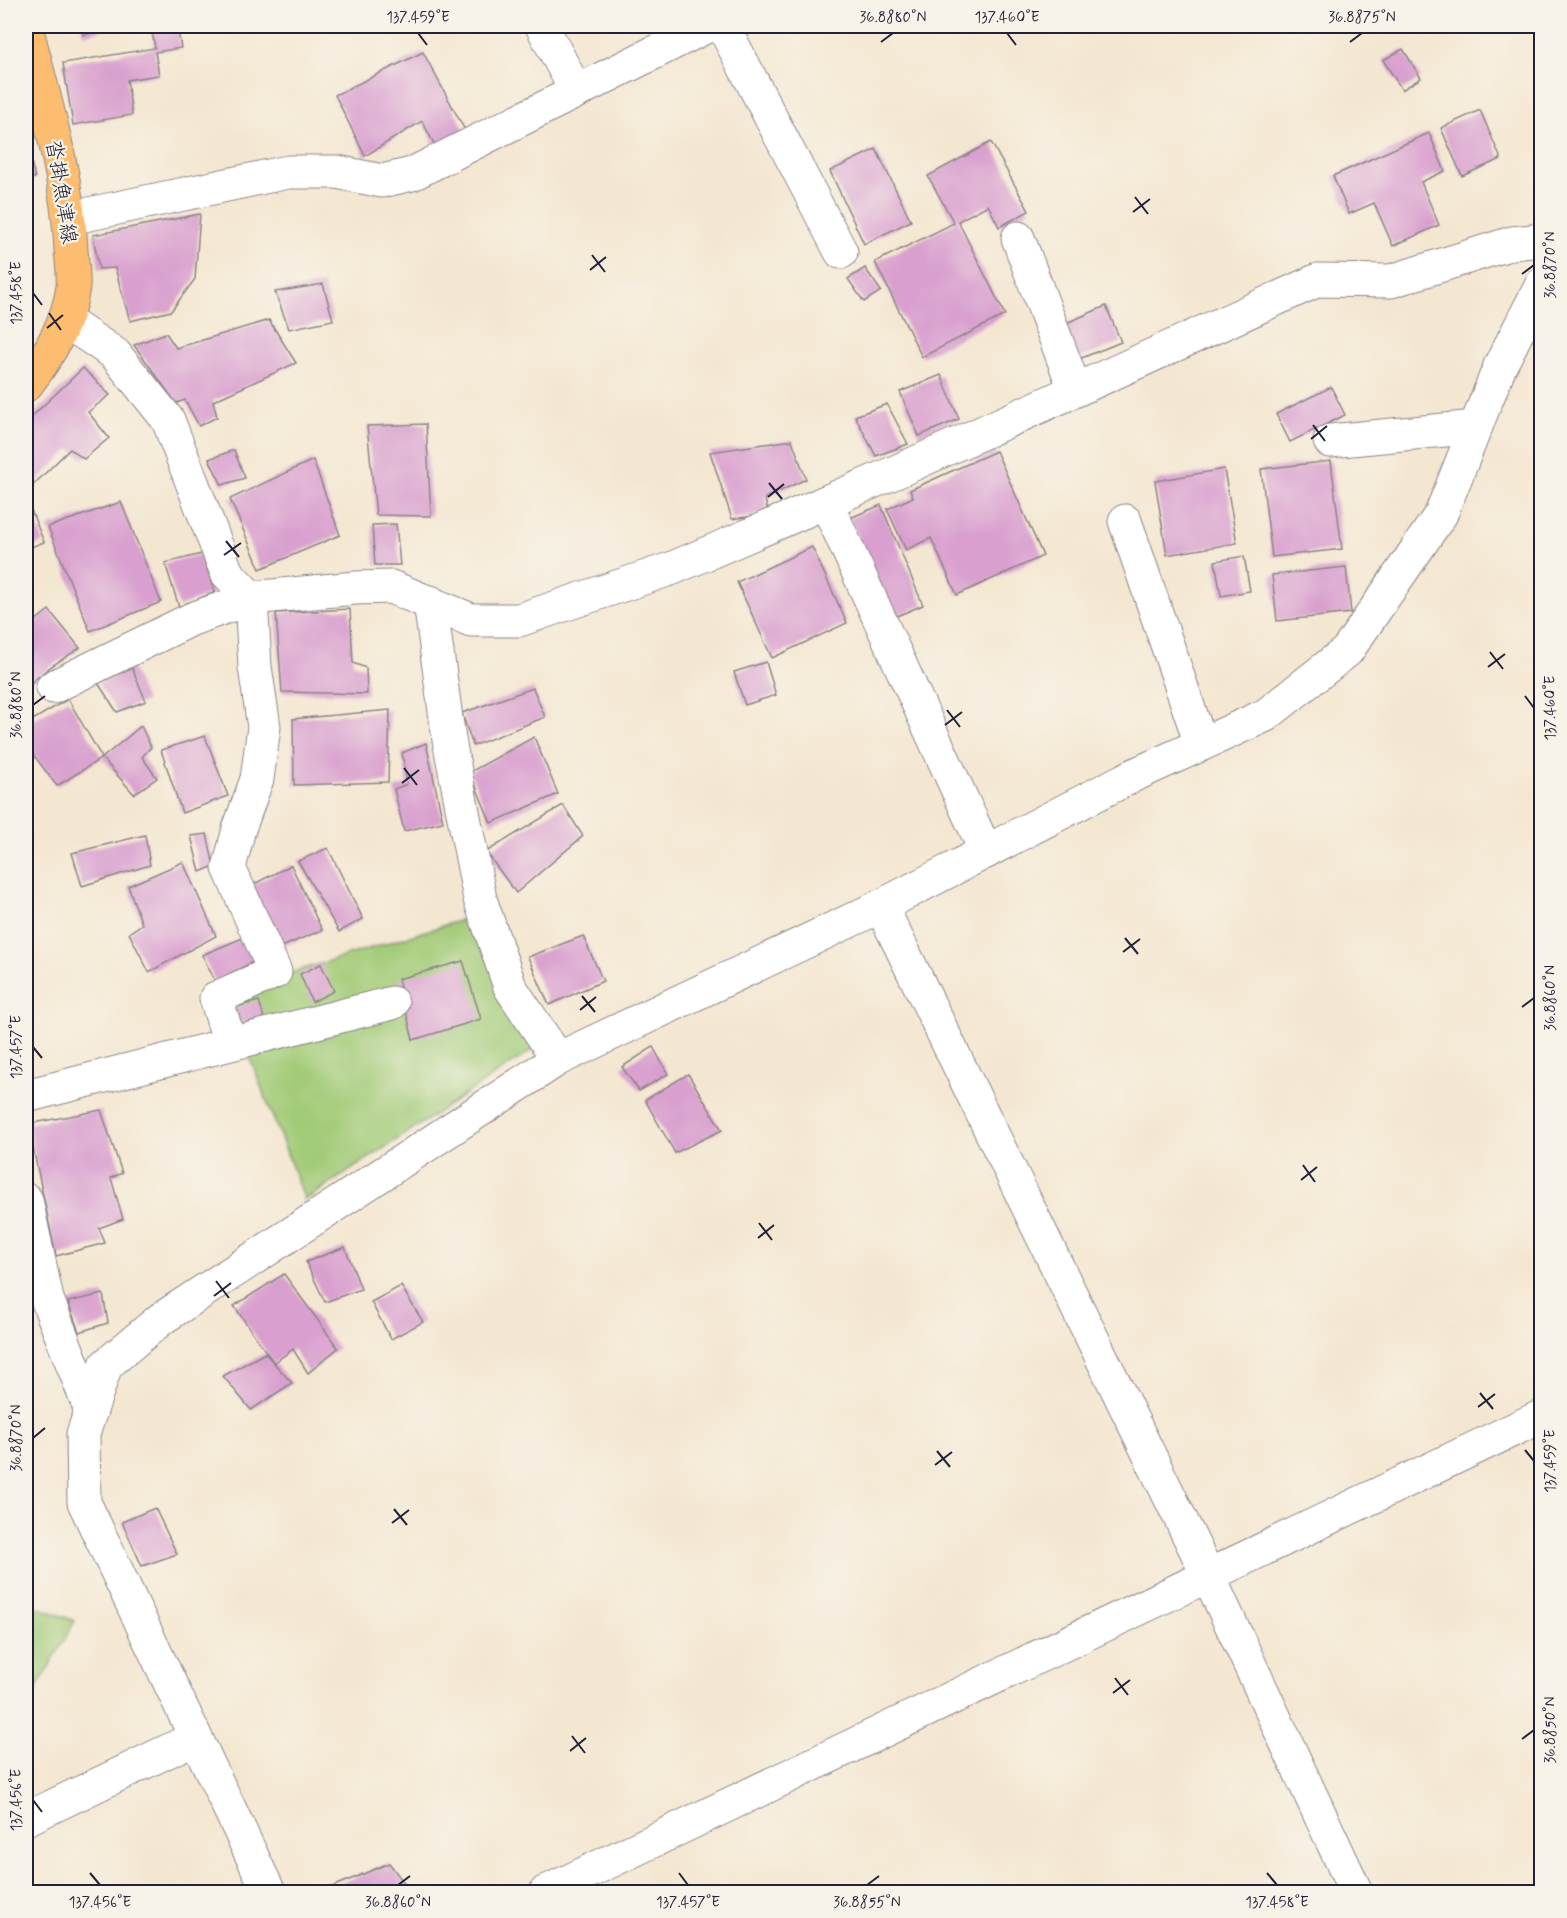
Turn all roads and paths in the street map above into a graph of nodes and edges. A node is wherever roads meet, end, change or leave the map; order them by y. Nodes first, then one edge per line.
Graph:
1 (26, 26) edge
2 (542, 26) edge
3 (707, 26) edge
4 (723, 26) edge
5 (576, 91) junction
6 (70, 218) junction
7 (1018, 238) dead end
8 (1542, 240) edge
9 (841, 252) dead end
10 (1542, 284) edge
11 (64, 320) junction
12 (26, 385) edge
13 (1076, 390) junction
14 (1476, 427) junction
15 (1330, 441) dead end
16 (826, 502) junction
17 (1125, 521) dead end
18 (251, 598) junction
19 (430, 602) junction
20 (53, 687) dead end
21 (1201, 744) junction
22 (986, 852) junction
23 (881, 906) junction
24 (392, 1003) dead end
25 (230, 1043) junction
26 (558, 1059) junction
27 (26, 1096) edge
28 (26, 1200) edge
29 (91, 1411) junction
30 (1542, 1416) edge
31 (1208, 1575) junction
32 (195, 1738) junction
33 (26, 1819) edge
34 (269, 1893) edge
35 (546, 1893) edge
36 (1356, 1893) edge

1 - 6 main road, 沓掛魚津線
2 - 5 street
3 - 5 street
4 - 9 street
5 - 6 street
6 - 11 main road, 沓掛魚津線
7 - 13 street
8 - 13 street
10 - 14 street
11 - 12 main road, 沓掛魚津線
11 - 18 street
13 - 16 street
14 - 15 street
14 - 21 street
16 - 19 street
16 - 22 street
17 - 21 street
18 - 19 street
18 - 20 street
18 - 25 street
19 - 26 street
21 - 22 street
22 - 23 street
23 - 26 street
23 - 31 street
24 - 25 street
25 - 27 street
26 - 29 street
28 - 29 street
29 - 32 street
30 - 31 street
31 - 35 street
31 - 36 street
32 - 33 street
32 - 34 street

